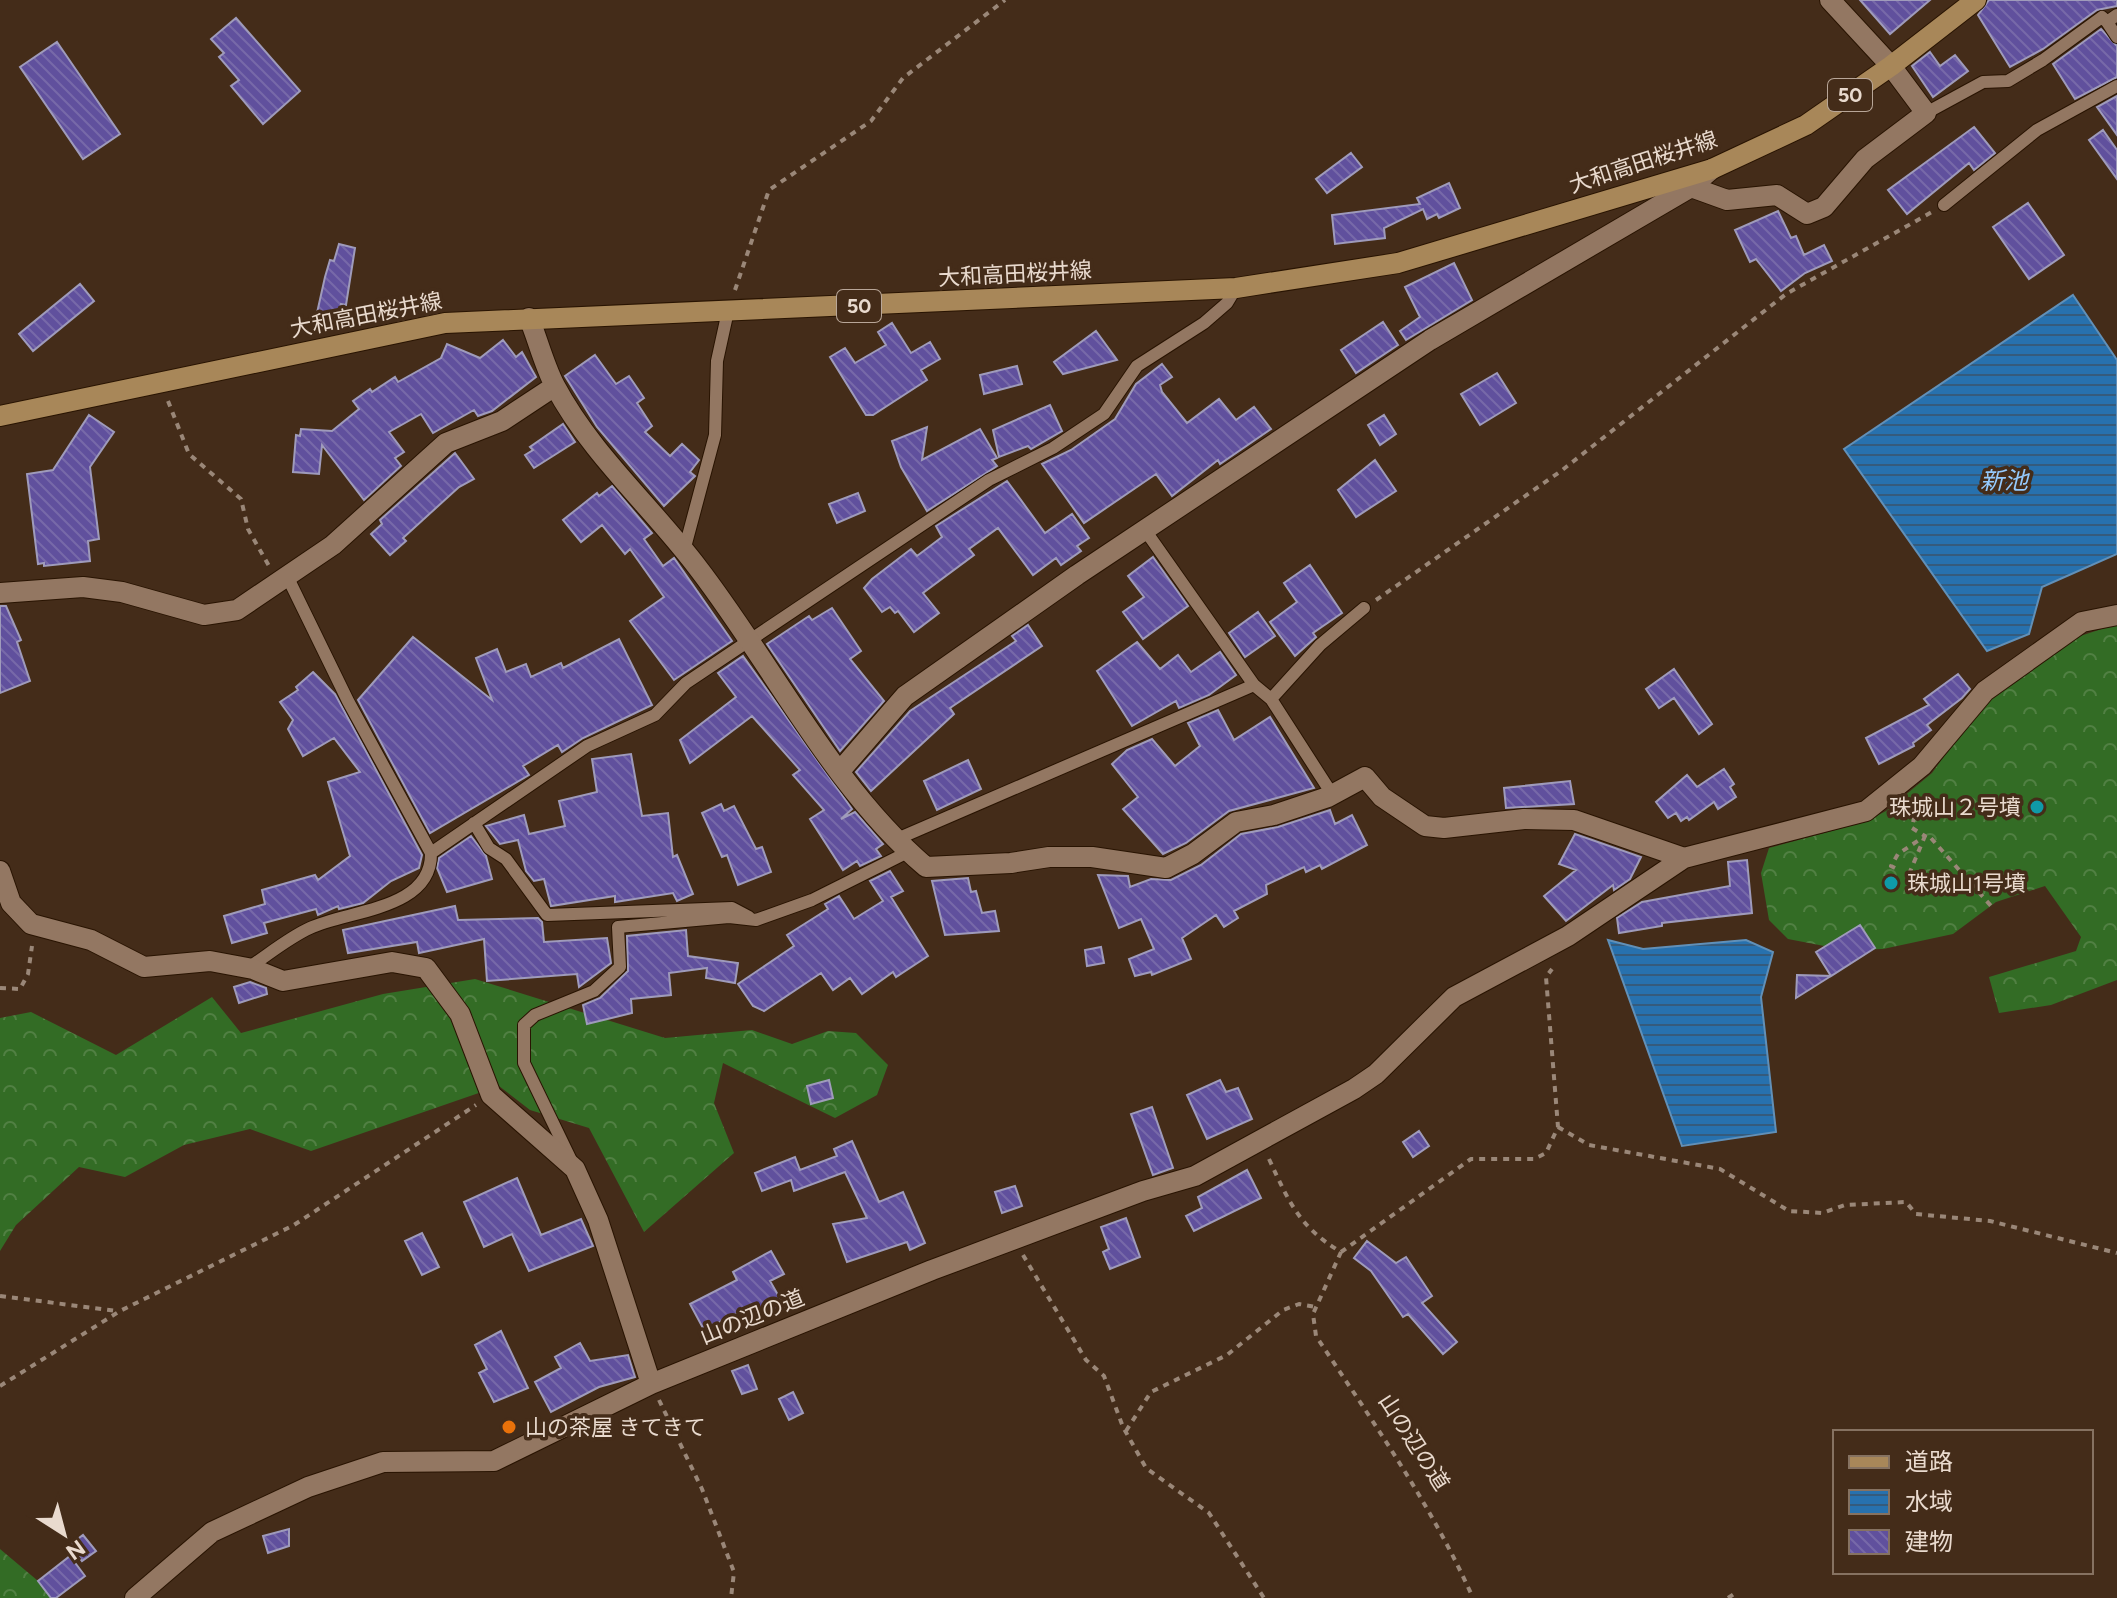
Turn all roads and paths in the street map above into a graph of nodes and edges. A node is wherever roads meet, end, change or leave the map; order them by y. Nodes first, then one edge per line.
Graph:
1 (1005, 0) edge
2 (1830, 0) edge
3 (1976, 0) edge
4 (2112, 19) edge
5 (2117, 37) edge
6 (1891, 66) junction
7 (2117, 86) edge
8 (1926, 113) junction
9 (1712, 169) junction
10 (1691, 187) junction
11 (1944, 205) joint
12 (1236, 288) junction
13 (728, 311) junction
14 (529, 318) junction
15 (162, 381) junction
16 (555, 386) junction
17 (0, 416) edge
18 (1145, 530) junction
19 (684, 551) junction
20 (282, 579) junction
21 (0, 593) edge
22 (1364, 608) joint
23 (2117, 615) edge
24 (748, 639) junction
25 (1254, 685) junction
26 (1271, 699) junction
27 (840, 771) junction
28 (1332, 794) junction
29 (1903, 811) dead end
30 (474, 823) junction
31 (1925, 836) junction
32 (902, 846) junction
33 (431, 853) junction
34 (1684, 858) junction
35 (1895, 868) dead end
36 (0, 871) edge
37 (1909, 874) dead end
38 (1991, 906) dead end
39 (756, 920) junction
40 (31, 924) junction
41 (1556, 964) dead end
42 (248, 968) junction
43 (0, 988) edge
44 (491, 1095) junction
45 (1558, 1127) junction
46 (1262, 1141) junction
47 (575, 1169) junction
48 (1014, 1239) junction
49 (1341, 1252) junction
50 (2117, 1253) edge
51 (0, 1296) edge
52 (1316, 1307) junction
53 (120, 1311) junction
54 (651, 1384) junction
55 (0, 1386) edge
56 (1126, 1431) junction
57 (1737, 1592) dead end
58 (135, 1598) edge
59 (731, 1598) edge
60 (1264, 1598) edge
61 (1473, 1598) edge
62 (1728, 1598) edge

1 - 13 path
2 - 6 street
3 - 6 main road, 大和高田桜井線 / 50
4 - 5 lane
4 - 8 lane
6 - 8 street
6 - 9 main road, 大和高田桜井線 / 50
7 - 11 lane
8 - 10 street
9 - 10 street
9 - 12 main road, 大和高田桜井線 / 50
10 - 18 street
11 - 22 path
12 - 13 main road, 大和高田桜井線 / 50
12 - 24 lane
13 - 14 main road, 大和高田桜井線 / 50
13 - 19 lane
14 - 15 main road, 大和高田桜井線 / 50
14 - 16 street
15 - 17 main road, 大和高田桜井線 / 50
15 - 20 path
16 - 19 street
16 - 20 street
18 - 25 lane
18 - 27 street
19 - 24 street
20 - 21 street
20 - 33 lane
22 - 26 lane
23 - 34 street
24 - 27 street
24 - 30 lane
25 - 26 lane
25 - 32 lane
26 - 28 lane
27 - 32 street
28 - 32 street
28 - 34 street
29 - 31 path
30 - 33 lane
30 - 39 lane
31 - 35 path
31 - 37 path
31 - 38 path
32 - 39 lane
33 - 42 lane
34 - 46 street, 山の辺の道
36 - 40 street
39 - 47 lane
40 - 42 street
40 - 43 path
41 - 45 path
42 - 44 street
44 - 47 street
44 - 53 path
45 - 49 path
45 - 50 path
46 - 48 street, 山の辺の道
46 - 49 path
47 - 54 street
48 - 54 street, 山の辺の道
48 - 56 path
49 - 52 path
51 - 53 path
52 - 56 path
52 - 61 path, 山の辺の道
53 - 55 path
54 - 58 street, 山の辺の道
54 - 59 path
56 - 60 path
57 - 62 path

